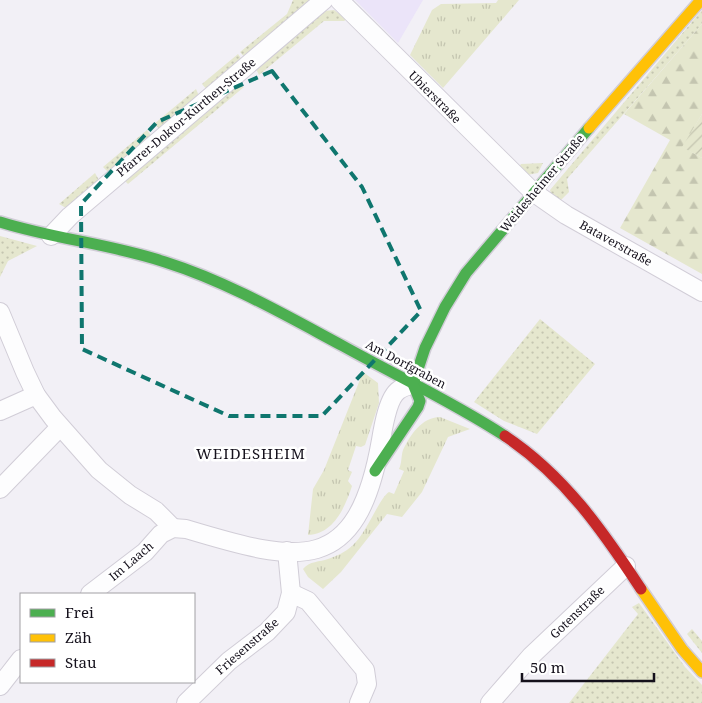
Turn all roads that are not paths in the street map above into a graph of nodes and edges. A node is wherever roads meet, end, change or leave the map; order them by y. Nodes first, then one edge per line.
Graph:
1 (324, 0) edge
2 (339, 0) edge
3 (701, 0) edge
4 (533, 192) junction
5 (0, 222) edge
6 (51, 236) junction
7 (702, 292) edge
8 (0, 312) edge
9 (413, 384) junction
10 (36, 395) junction
11 (0, 411) edge
12 (60, 426) junction
13 (375, 471) junction
14 (0, 489) edge
15 (173, 528) junction
16 (287, 551) junction
17 (626, 566) junction
18 (91, 593) edge
19 (291, 593) junction
20 (20, 660) edge
21 (702, 672) edge
22 (0, 686) edge
23 (186, 703) edge
24 (359, 703) edge
25 (490, 703) edge

1 - 6 street, Pfarrer-Doktor-Kurthen-Straße
2 - 4 street, Ubierstraße
3 - 4 street, Weidesheimer Straße
4 - 7 street, Bataverstraße
4 - 9 street, Weidesheimer Straße
5 - 6 street, Am Dorfgraben
6 - 9 street, Am Dorfgraben
8 - 10 street
9 - 13 street
9 - 13 street
9 - 17 street, Am Dorfgraben
10 - 11 street
10 - 12 street
12 - 14 street
12 - 15 street
13 - 16 street
15 - 16 street
15 - 18 street, Im Laach
16 - 19 street, Friesenstraße
17 - 21 street, Am Dorfgraben
17 - 25 street, Gotenstraße
19 - 23 street, Friesenstraße
19 - 24 street
20 - 22 street

